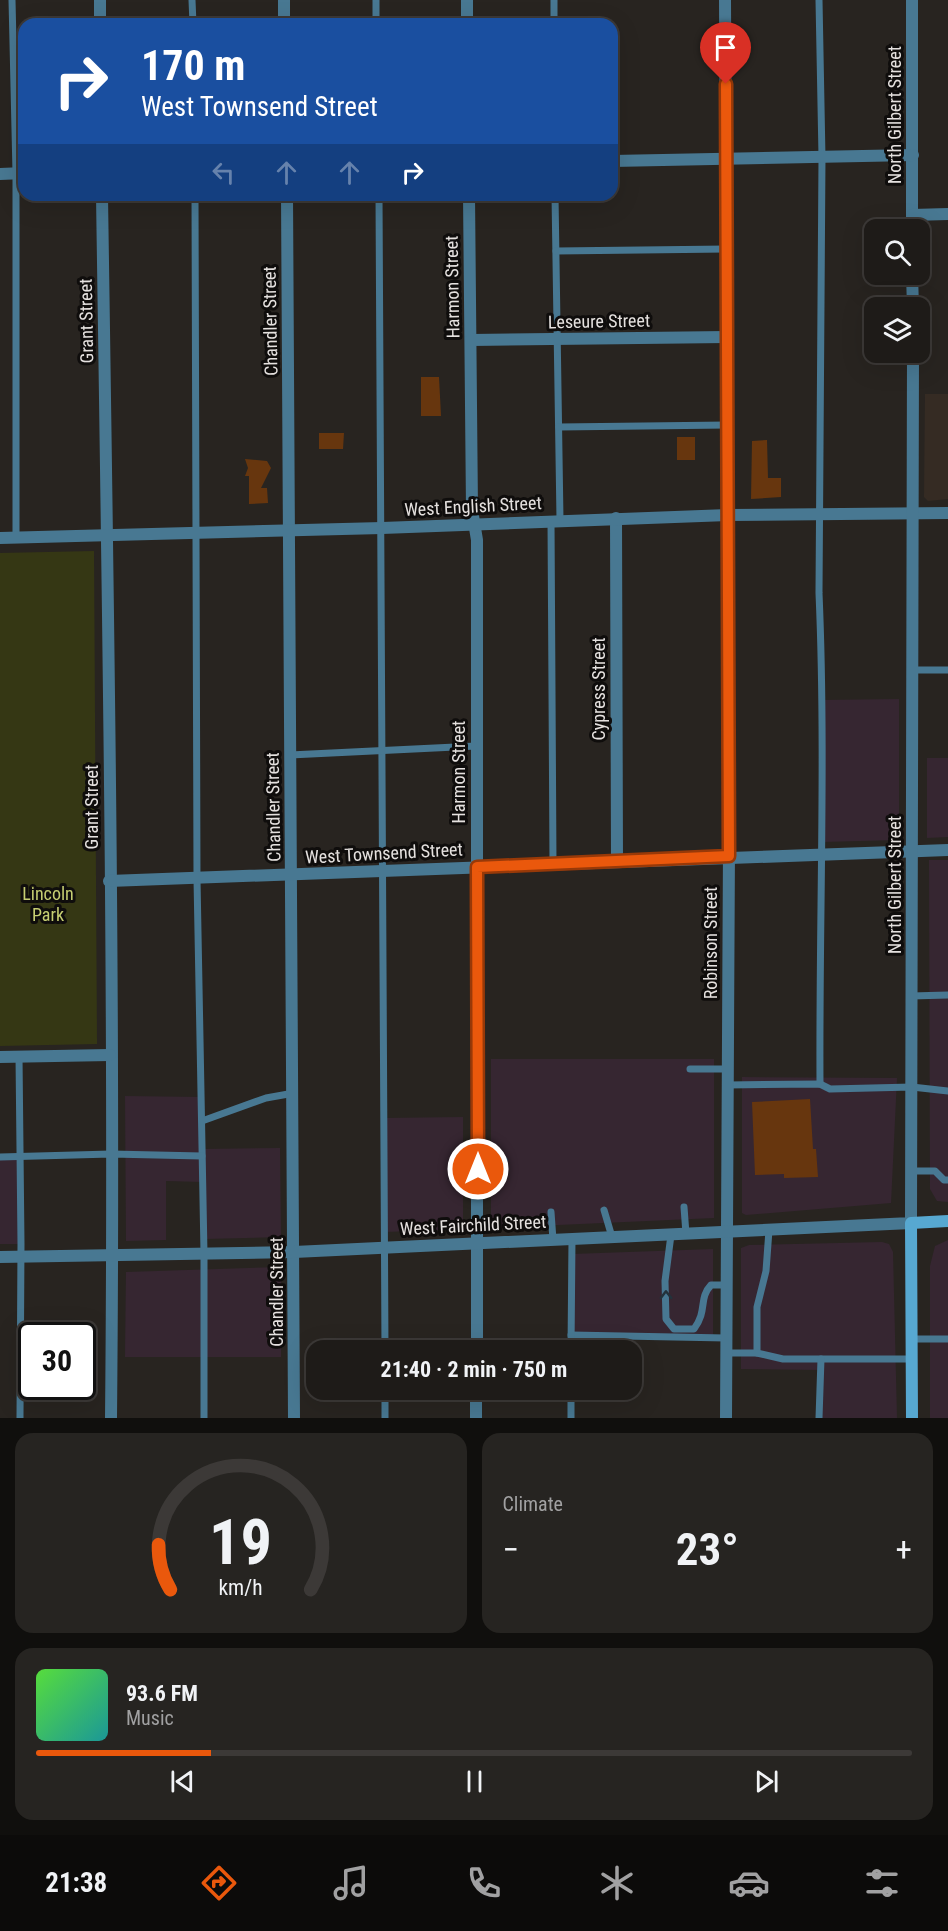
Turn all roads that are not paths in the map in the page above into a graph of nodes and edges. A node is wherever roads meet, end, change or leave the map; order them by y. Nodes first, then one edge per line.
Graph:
1 (12, 0) edge
2 (100, 0) edge
3 (192, 0) edge
4 (284, 0) edge
5 (376, 0) edge
6 (467, 0) edge
7 (554, 0) edge
8 (725, 0) edge
9 (819, 0) edge
10 (912, 0) edge
11 (100, 18) edge
12 (193, 18) edge
13 (284, 18) edge
14 (376, 18) edge
15 (467, 18) edge
16 (554, 18) edge
17 (18, 130) edge
18 (913, 155) junction
19 (822, 157) junction
20 (726, 158) junction
21 (618, 160) edge
22 (18, 173) edge
23 (0, 174) edge
24 (20, 201) edge
25 (102, 201) edge
26 (195, 201) edge
27 (287, 201) edge
28 (379, 201) edge
29 (469, 201) edge
30 (555, 201) edge
31 (948, 214) edge
32 (912, 215) junction
33 (912, 219) edge
34 (726, 249) junction
35 (556, 251) junction
36 (727, 337) junction
37 (558, 339) junction
38 (471, 340) junction
39 (913, 363) edge
40 (727, 425) junction
41 (559, 427) junction
42 (948, 513) edge
43 (820, 514) junction
44 (914, 514) junction
45 (728, 515) junction
46 (616, 518) junction
47 (556, 520) junction
48 (475, 525) junction
49 (382, 528) junction
50 (290, 531) junction
51 (198, 533) junction
52 (108, 536) junction
53 (0, 538) edge
54 (16, 538) junction
55 (913, 670) junction
56 (948, 670) edge
57 (476, 746) junction
58 (383, 749) junction
59 (290, 754) junction
60 (912, 850) junction
61 (948, 850) edge
62 (823, 853) junction
63 (729, 856) junction
64 (617, 861) junction
65 (553, 863) junction
66 (477, 867) junction
67 (381, 871) junction
68 (292, 875) junction
69 (197, 879) junction
70 (109, 881) junction
71 (911, 996) junction
72 (948, 996) edge
73 (110, 1054) junction
74 (19, 1056) junction
75 (0, 1057) edge
76 (690, 1069) dead end
77 (727, 1069) junction
78 (820, 1084) junction
79 (727, 1085) junction
80 (912, 1087) junction
81 (948, 1091) edge
82 (294, 1093) junction
83 (202, 1121) junction
84 (478, 1149) junction
85 (111, 1154) junction
86 (20, 1156) junction
87 (202, 1156) junction
88 (0, 1157) edge
89 (504, 1160) dead end
90 (912, 1171) junction
91 (948, 1180) edge
92 (684, 1207) dead end
93 (604, 1210) dead end
94 (551, 1212) dead end
95 (948, 1221) edge
96 (911, 1223) junction
97 (769, 1230) junction
98 (726, 1232) junction
99 (686, 1234) junction
100 (671, 1235) junction
101 (612, 1237) junction
102 (572, 1239) junction
103 (553, 1240) junction
104 (478, 1243) junction
105 (385, 1247) junction
106 (294, 1252) junction
107 (204, 1253) junction
108 (113, 1255) junction
109 (0, 1257) edge
110 (21, 1257) junction
111 (726, 1285) junction
112 (571, 1335) junction
113 (726, 1338) junction
114 (912, 1339) junction
115 (948, 1339) edge
116 (385, 1340) edge
117 (477, 1340) edge
118 (571, 1340) edge
119 (726, 1353) junction
120 (757, 1353) junction
121 (821, 1359) junction
122 (912, 1359) junction
123 (385, 1400) edge
124 (476, 1400) edge
125 (571, 1400) edge
126 (20, 1418) edge
127 (111, 1418) edge
128 (204, 1418) edge
129 (294, 1418) edge
130 (385, 1418) edge
131 (476, 1418) edge
132 (571, 1418) edge
133 (726, 1418) edge
134 (819, 1418) edge
135 (912, 1418) edge

1 - 17 lane
2 - 11 street
3 - 12 lane
4 - 13 street
5 - 14 lane
6 - 15 street
7 - 16 lane
8 - 20 street, Robinson Street
9 - 19 lane
10 - 18 street, North Gilbert Street
18 - 19 street
18 - 32 street, North Gilbert Street
19 - 20 street
19 - 43 lane
20 - 21 street
20 - 34 street, Robinson Street
22 - 23 street
24 - 54 lane
25 - 52 street, Grant Street
26 - 51 lane
27 - 50 street, Chandler Street
28 - 49 lane
29 - 38 street, Harmon Street
30 - 35 lane
31 - 32 street
32 - 33 street, North Gilbert Street
34 - 35 lane
34 - 36 street, Robinson Street
35 - 37 lane
36 - 37 street, Leseure Street
36 - 40 street, Robinson Street
37 - 38 street, Leseure Street
37 - 41 lane
38 - 48 street, Harmon Street
39 - 44 street, North Gilbert Street
40 - 41 lane
40 - 45 street, Robinson Street
41 - 47 lane
42 - 44 street, West English Street
43 - 44 street, West English Street
43 - 45 street, West English Street
43 - 62 lane
44 - 55 street, North Gilbert Street
45 - 46 street, West English Street
45 - 63 street, Robinson Street
46 - 47 street, West English Street
46 - 64 street, Cypress Street
47 - 48 street, West English Street
47 - 65 lane
48 - 49 street, West English Street
48 - 57 street, Harmon Street
49 - 50 street, West English Street
49 - 58 lane
50 - 51 street, West English Street
50 - 59 street, Chandler Street
51 - 52 street, West English Street
51 - 69 lane
52 - 54 street, West English Street
52 - 70 street, Grant Street
53 - 54 street, West English Street
55 - 56 lane
55 - 60 street, North Gilbert Street
57 - 58 lane
57 - 66 street, Harmon Street
58 - 59 lane
58 - 67 lane
59 - 68 street, Chandler Street
60 - 61 street, West Townsend Street
60 - 62 street, West Townsend Street
60 - 71 street, North Gilbert Street
62 - 63 street, West Townsend Street
62 - 78 lane
63 - 64 street, West Townsend Street
63 - 77 street, Robinson Street
64 - 65 street, West Townsend Street
65 - 66 street, West Townsend Street
66 - 67 street, West Townsend Street
66 - 84 street, Harmon Street
67 - 68 street, West Townsend Street
67 - 105 lane
68 - 69 street, West Townsend Street
68 - 82 street, Chandler Street
69 - 70 street, West Townsend Street
69 - 83 lane
70 - 73 street, Grant Street
71 - 72 lane
71 - 80 street, North Gilbert Street
73 - 74 street
73 - 85 street, Grant Street
74 - 75 street
74 - 86 lane
76 - 77 lane
77 - 79 street, Robinson Street
78 - 79 lane
78 - 80 lane
79 - 98 street, Robinson Street
80 - 81 lane
80 - 90 street, North Gilbert Street
82 - 83 lane
82 - 106 street, Chandler Street
83 - 87 lane
84 - 89 lane
84 - 104 street, Harmon Street
85 - 86 lane
85 - 87 lane
85 - 108 street, Grant Street
86 - 88 lane
86 - 110 lane
87 - 107 lane
90 - 91 lane
90 - 96 street, North Gilbert Street
92 - 99 lane
93 - 101 lane
94 - 103 lane
95 - 96 main road, West Fairchild Street
96 - 97 street, West Fairchild Street
96 - 114 main road, North Gilbert Street
97 - 98 street, West Fairchild Street
97 - 120 lane
98 - 99 street, West Fairchild Street
98 - 111 street, Robinson Street
99 - 100 street, West Fairchild Street
100 - 101 street, West Fairchild Street
111 -> 100 lane
101 - 102 street, West Fairchild Street
102 - 103 street, West Fairchild Street
102 - 112 lane
103 - 104 street, West Fairchild Street
104 - 105 street, West Fairchild Street
104 - 117 street, Harmon Street
105 - 106 street, West Fairchild Street
105 - 116 lane
106 - 107 street, West Fairchild Street
106 - 129 street, Chandler Street
107 - 108 street, West Fairchild Street
107 - 128 lane
108 - 110 street, West Fairchild Street
108 - 127 street, Grant Street
109 - 110 street, West Fairchild Street
110 - 126 lane
111 - 113 street, Robinson Street
112 - 113 lane
112 - 118 lane
113 - 119 street, Robinson Street
114 - 115 lane
114 - 122 main road, North Gilbert Street
119 - 120 lane
119 - 133 street, Robinson Street
120 - 121 lane
121 - 122 lane
121 - 134 lane
122 - 135 main road, North Gilbert Street
123 - 130 lane
124 - 131 street
125 - 132 lane

